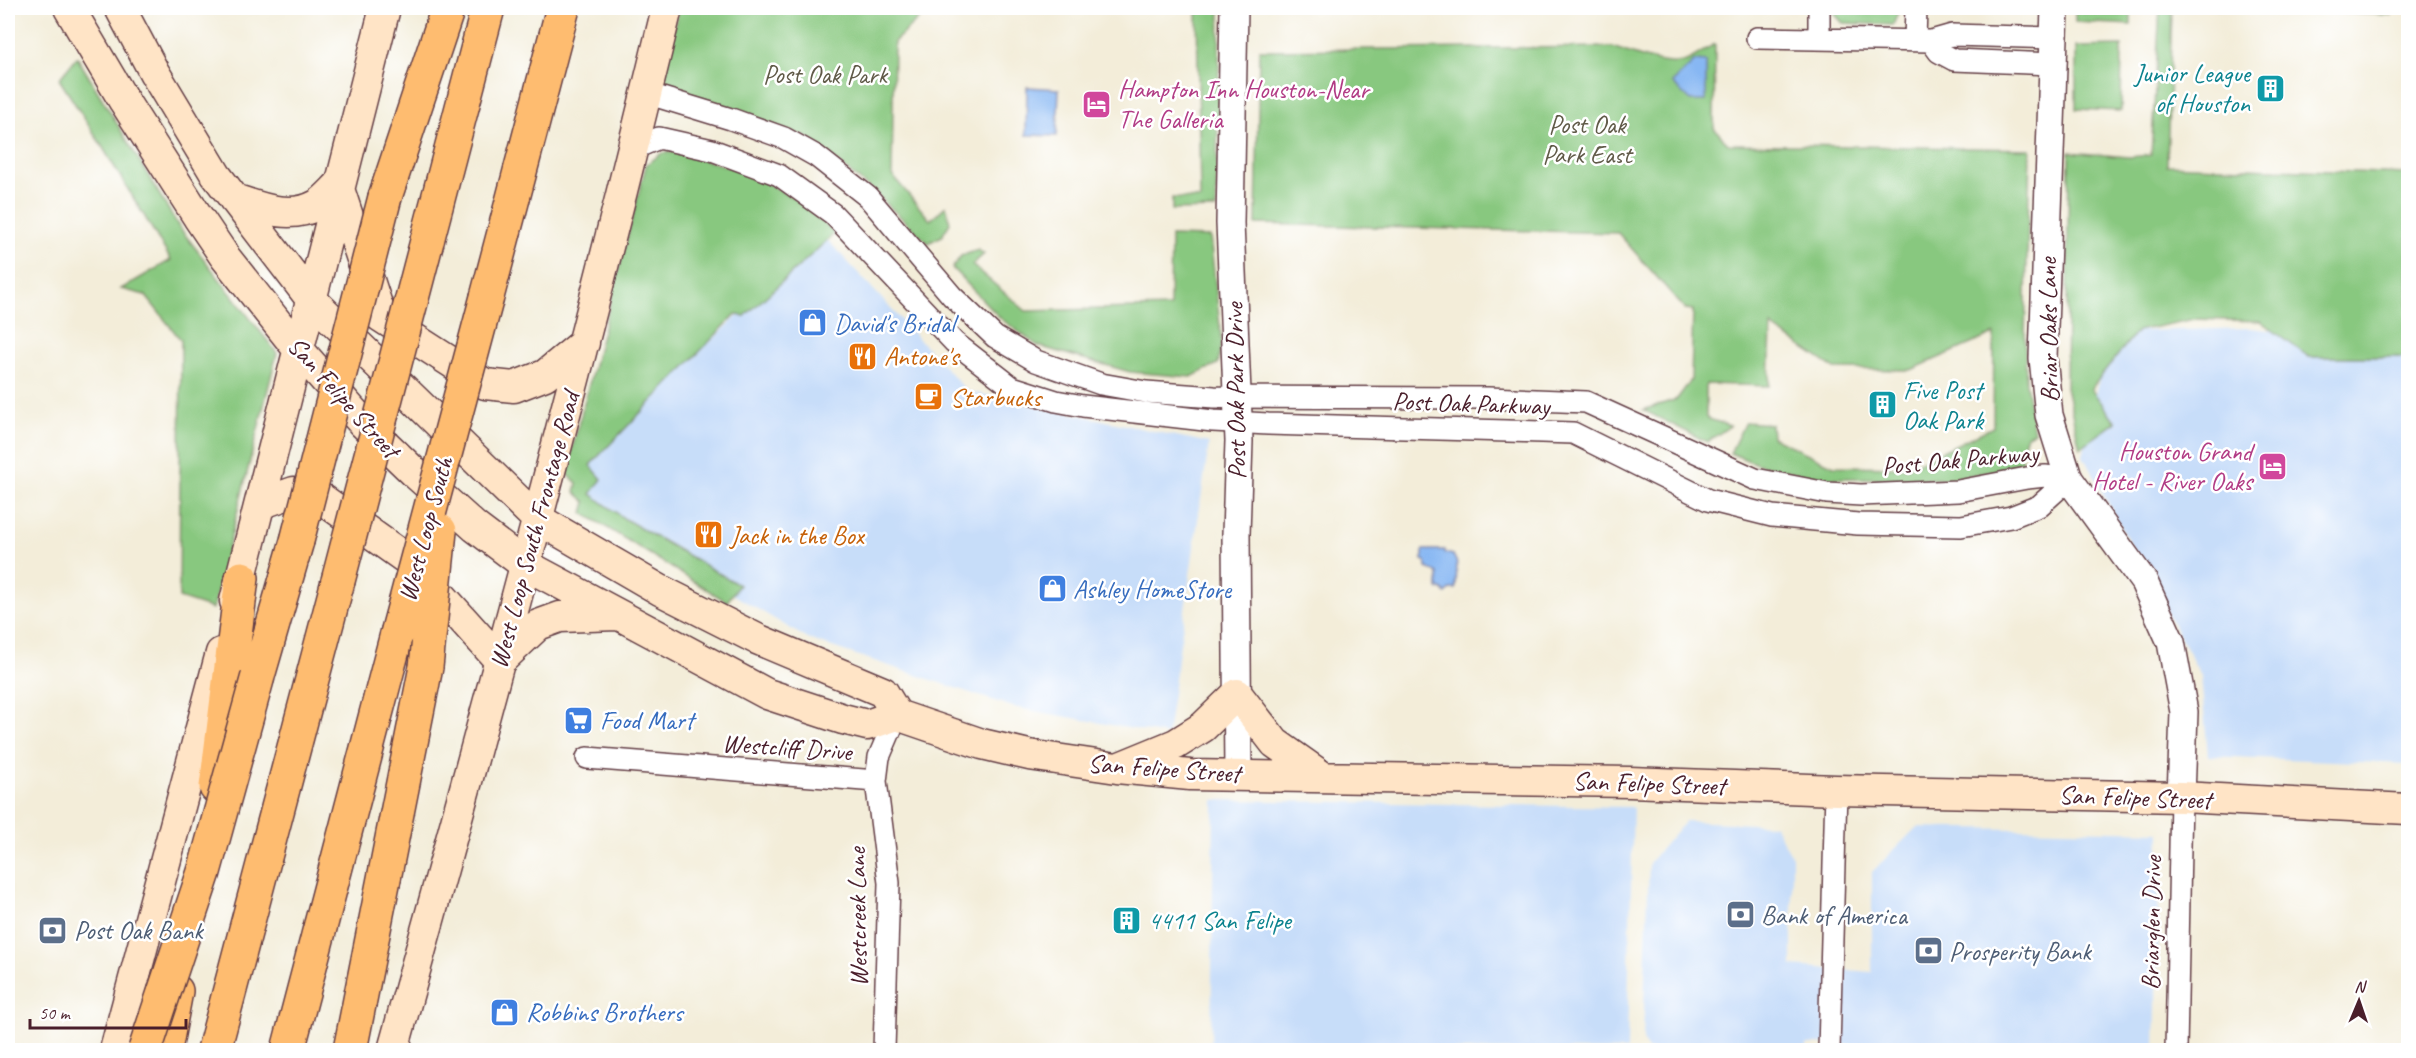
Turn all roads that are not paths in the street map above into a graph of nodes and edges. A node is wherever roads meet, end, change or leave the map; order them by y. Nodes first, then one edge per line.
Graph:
1 (120, 8) edge
2 (384, 8) edge
3 (448, 8) edge
4 (488, 8) edge
5 (563, 8) edge
6 (667, 8) edge
7 (1234, 8) edge
8 (1819, 8) edge
9 (1916, 8) edge
10 (2055, 8) edge
11 (81, 12) edge
12 (1757, 38) dead end
13 (1819, 38) junction
14 (1923, 40) junction
15 (2054, 51) junction
16 (646, 93) junction
17 (633, 149) junction
18 (338, 186) junction
19 (234, 199) junction
20 (930, 270) junction
21 (905, 292) junction
22 (311, 298) junction
23 (584, 343) junction
24 (298, 349) junction
25 (1238, 410) junction
26 (451, 430) junction
27 (2069, 479) junction
28 (260, 504) junction
29 (536, 519) junction
30 (524, 564) junction
31 (242, 578) junction
32 (620, 615) junction
33 (500, 661) junction
34 (1237, 694) junction
35 (897, 715) junction
36 (587, 758) dead end
37 (1117, 768) junction
38 (1238, 774) junction
39 (1323, 777) junction
40 (876, 781) junction
41 (1836, 790) junction
42 (2181, 797) junction
43 (2409, 809) edge
44 (115, 1050) edge
45 (144, 1050) edge
46 (165, 1050) edge
47 (214, 1050) edge
48 (288, 1050) edge
49 (350, 1050) edge
50 (393, 1050) edge
51 (884, 1050) edge
52 (1829, 1050) edge
53 (2176, 1050) edge

1 - 19 main road, San Felipe Street
2 - 18 main road
3 - 45 highway, bridge
4 - 47 highway, bridge
5 - 26 highway, West Loop South, bridge
6 - 16 main road, West Loop South Frontage Road
7 - 25 street, Post Oak Park Drive
8 - 13 street
9 - 14 street
10 - 15 street, Briar Oaks Lane
11 - 24 main road, San Felipe Street
12 - 13 street
13 - 14 street
14 - 15 street
15 - 27 street, Briar Oaks Lane
16 - 17 main road, West Loop South Frontage Road
16 - 20 street, Post Oak Parkway
17 - 21 street, Post Oak Parkway
17 - 23 main road, West Loop South Frontage Road
18 - 19 main road
18 - 22 main road
18 - 23 main road
19 - 22 main road, San Felipe Street
20 - 21 street
20 - 25 street, Post Oak Parkway
21 - 25 street, Post Oak Parkway
22 - 24 main road
22 - 29 main road, San Felipe Street
23 - 29 main road, West Loop South Frontage Road
24 - 28 main road
24 - 30 main road, San Felipe Street
25 - 27 street, Post Oak Parkway
25 - 27 street, Post Oak Parkway
25 - 34 street, Post Oak Park Drive
26 - 48 highway, West Loop South, bridge
26 - 49 highway, bridge
27 - 42 street, Briar Oaks Lane
28 - 31 main road
28 - 33 main road
29 - 30 main road, West Loop South Frontage Road
29 - 35 main road, San Felipe Street
30 - 32 main road, San Felipe Street
30 - 33 main road, West Loop South Frontage Road
31 - 44 main road
31 - 46 highway
32 - 33 main road
32 - 35 main road, San Felipe Street
33 - 50 main road, West Loop South Frontage Road
34 - 37 main road
34 - 38 street, Post Oak Park Drive
34 - 39 main road
35 - 37 main road, San Felipe Street
35 - 40 street, Westcreek Lane
36 - 40 street, Westcliff Drive
37 - 38 main road, San Felipe Street
38 - 39 main road, San Felipe Street
39 - 41 main road, San Felipe Street
40 - 51 street, Westcreek Lane
41 - 42 main road, San Felipe Street
41 - 52 street
42 - 43 main road, San Felipe Street
42 - 53 street, Briarglen Drive

